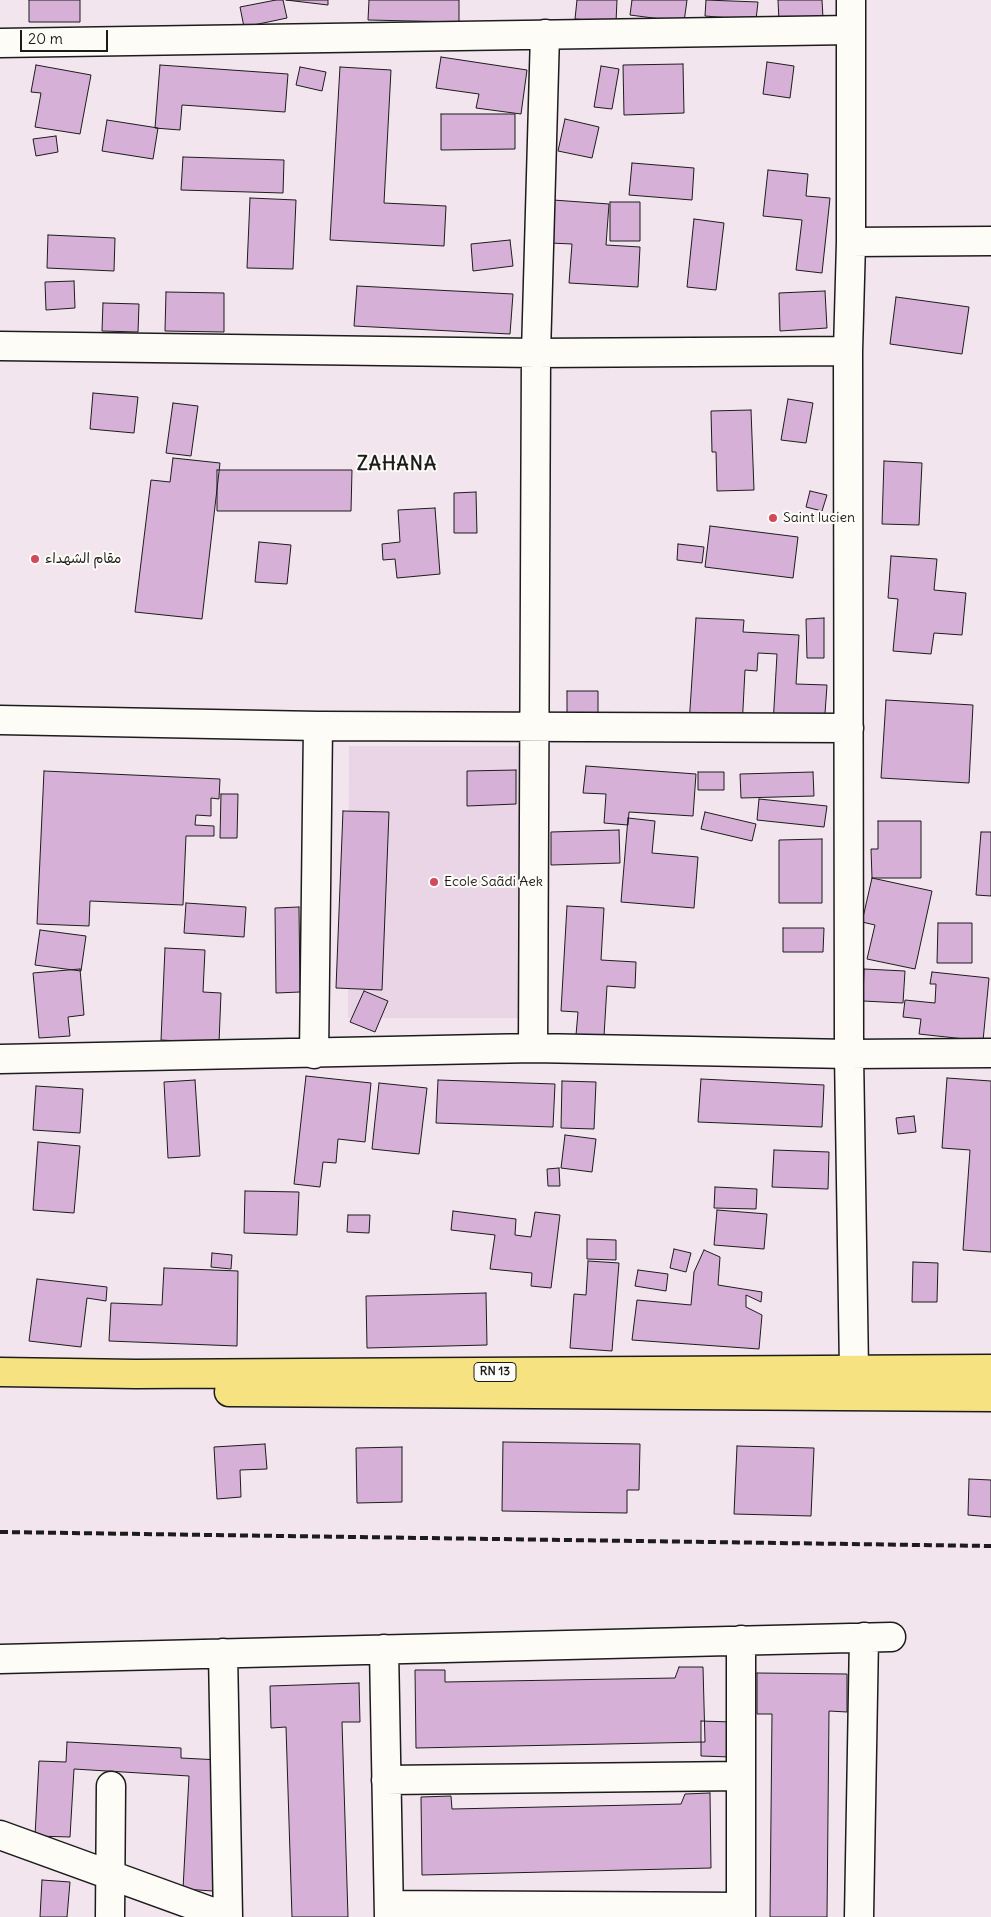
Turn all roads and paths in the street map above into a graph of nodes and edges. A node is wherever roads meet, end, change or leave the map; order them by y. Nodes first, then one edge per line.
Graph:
1 (851, 0) edge
2 (851, 30) junction
3 (545, 34) junction
4 (0, 43) edge
5 (991, 241) edge
6 (852, 242) junction
7 (0, 346) edge
8 (848, 351) junction
9 (536, 353) junction
10 (0, 720) edge
11 (318, 726) junction
12 (534, 728) junction
13 (849, 728) junction
14 (533, 1048) junction
15 (991, 1053) edge
16 (314, 1054) junction
17 (849, 1054) junction
18 (0, 1059) edge
19 (991, 1369) edge
20 (0, 1372) edge
21 (853, 1383) junction
22 (0, 1391) edge
23 (991, 1397) edge
24 (864, 1637) junction
25 (891, 1637) dead end
26 (741, 1640) junction
27 (384, 1649) junction
28 (223, 1653) junction
29 (0, 1659) edge
30 (741, 1776) junction
31 (386, 1780) junction
32 (111, 1786) dead end
33 (0, 1835) edge
34 (110, 1875) junction
35 (389, 1911) edge
36 (741, 1912) edge
37 (110, 1917) edge
38 (227, 1917) edge
39 (859, 1917) edge

1 - 2 street
2 - 3 street
2 - 6 street
3 - 4 street
3 - 9 street
5 - 6 street
6 - 8 street
7 - 9 street
8 - 9 street
8 - 13 street
9 - 12 street
10 - 11 street
11 - 12 street
11 - 16 street
12 - 13 street
12 - 14 street
13 - 17 street
14 - 16 street
14 - 17 street
15 - 17 street
16 - 18 street
17 - 21 street
19 - 21 highway, RN 13
20 - 21 highway, RN 13
21 - 22 highway, RN 13
21 - 23 highway, RN 13
24 - 25 street
24 - 26 street
24 - 39 street
26 - 27 street
26 - 30 street
27 - 28 street
27 - 31 street
28 - 29 street
28 - 38 street
30 - 31 street
30 - 36 street
31 - 35 street
32 - 34 street
33 - 34 street
34 - 37 street
34 - 38 street
35 - 36 street

